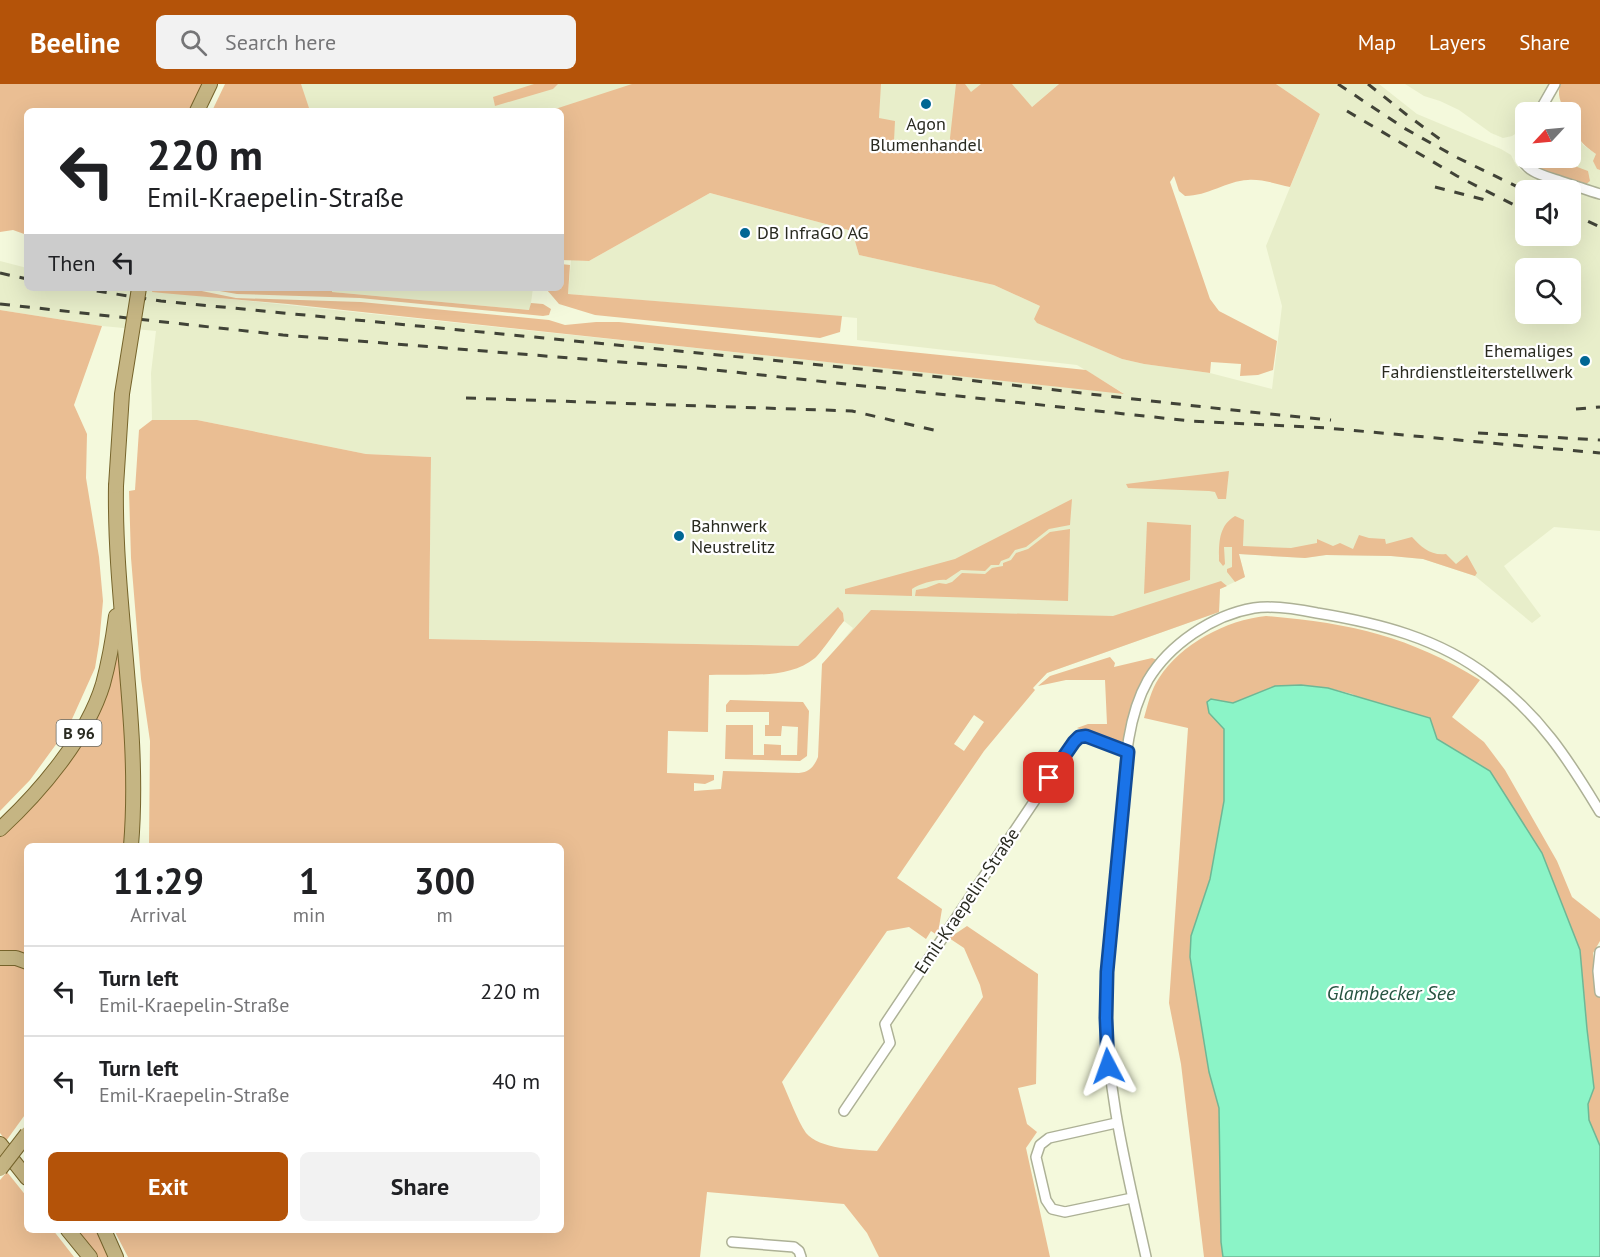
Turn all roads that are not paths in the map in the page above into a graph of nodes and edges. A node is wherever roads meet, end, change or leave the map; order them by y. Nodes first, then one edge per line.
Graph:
1 (210, 84) edge
2 (1555, 84) edge
3 (1545, 102) edge
4 (198, 108) edge
5 (1529, 168) edge
6 (1600, 194) edge
7 (139, 291) edge
8 (120, 597) junction
9 (1128, 752) junction
10 (1600, 812) edge
11 (0, 829) edge
12 (131, 843) edge
13 (1600, 952) edge
14 (0, 958) edge
15 (24, 961) edge
16 (1600, 992) edge
17 (844, 1111) dead end
18 (1116, 1123) junction
19 (24, 1138) edge
20 (0, 1144) edge
21 (0, 1169) edge
22 (24, 1174) edge
23 (1132, 1198) junction
24 (70, 1233) edge
25 (105, 1233) edge
26 (732, 1242) dead end
27 (90, 1257) edge
28 (116, 1257) edge
29 (801, 1257) edge
30 (1146, 1257) edge

1 - 4 main road
2 - 3 street
5 - 6 street
7 - 8 main road, B 96, bridge
8 - 11 main road, B 96
8 - 12 main road, B 96
9 - 10 street
9 - 17 street, Emil-Kraepelin-Straße
9 - 18 street
13 - 16 street
14 - 15 main road
18 - 23 street
18 - 23 street
19 - 21 main road, bridge
20 - 22 main road
23 - 30 street
24 - 27 main road
25 - 28 main road
26 - 29 street

